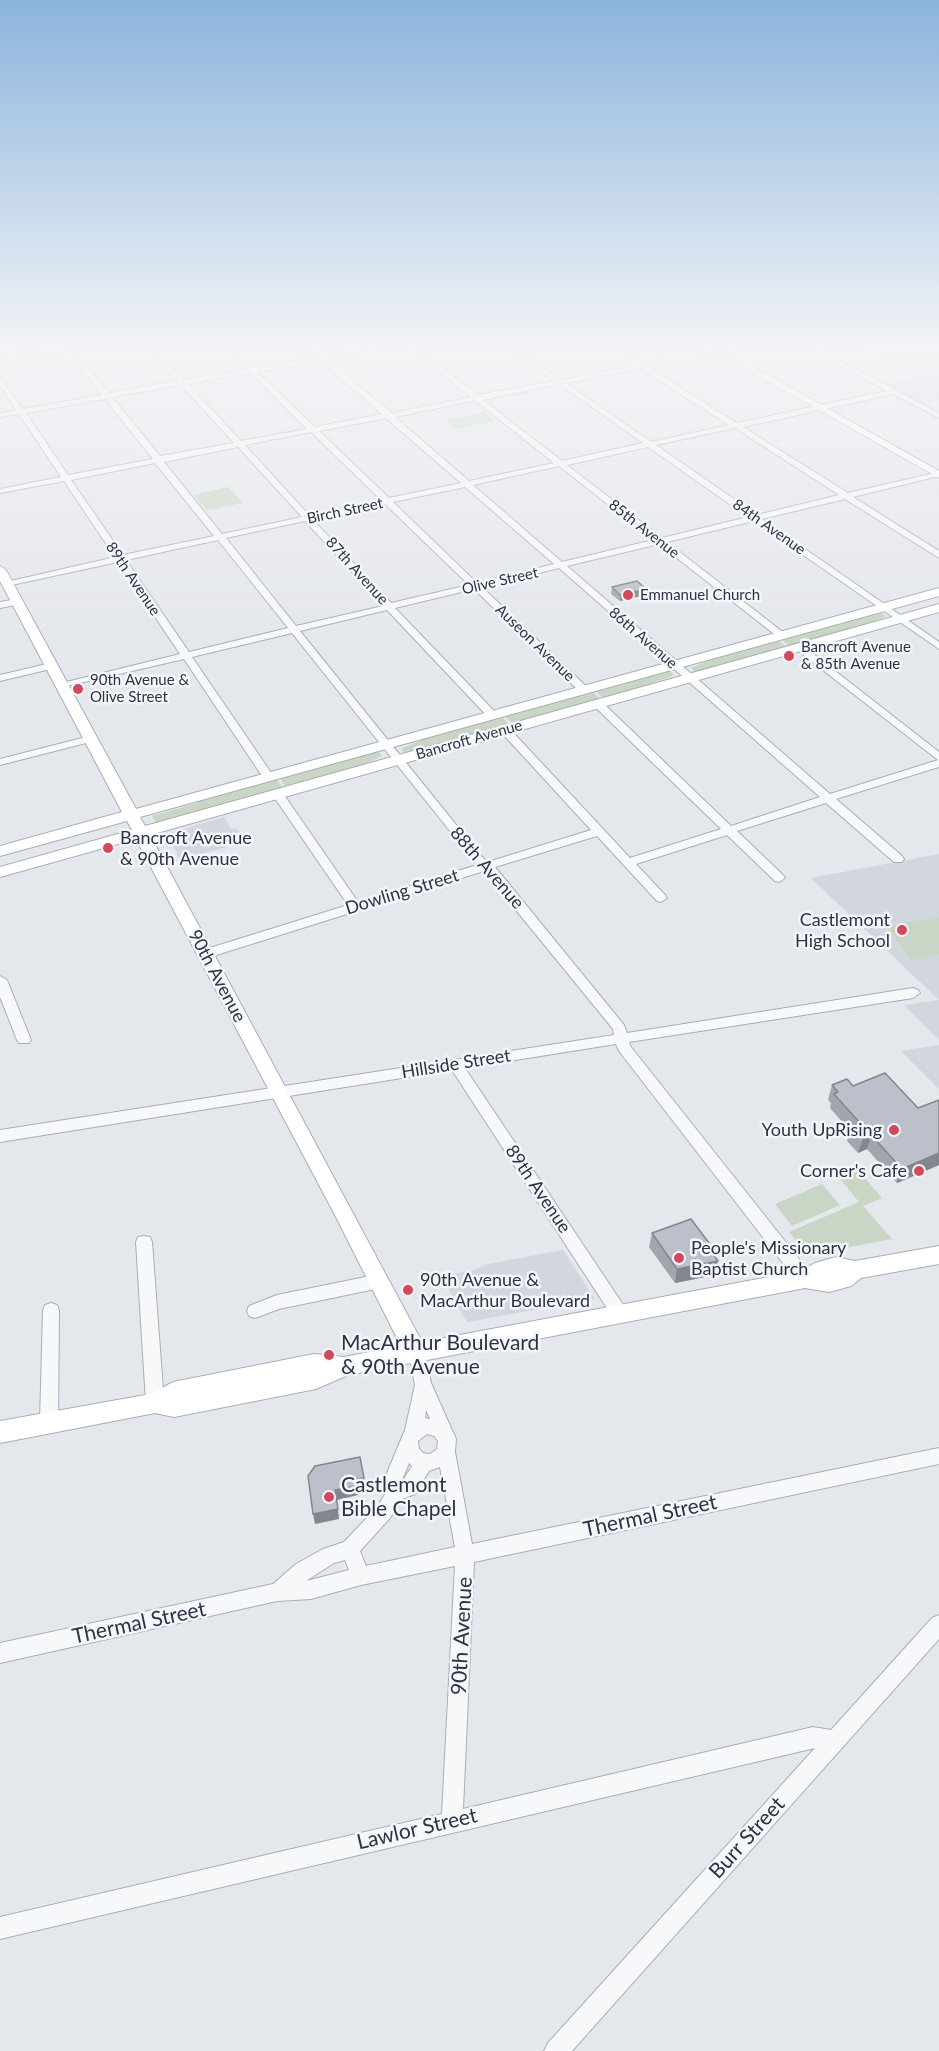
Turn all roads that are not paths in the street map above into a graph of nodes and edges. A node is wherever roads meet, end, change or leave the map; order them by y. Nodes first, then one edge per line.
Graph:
1 (42, 443) edge
2 (145, 443) edge
3 (248, 443) edge
4 (328, 443) edge
5 (419, 443) edge
6 (534, 443) edge
7 (649, 443) edge
8 (663, 443) edge
9 (762, 443) edge
10 (881, 443) edge
11 (241, 444) junction
12 (652, 445) junction
13 (159, 460) junction
14 (561, 464) junction
15 (938, 475) edge
16 (67, 478) junction
17 (468, 484) junction
18 (0, 491) edge
19 (849, 497) junction
20 (389, 502) junction
21 (309, 519) junction
22 (756, 519) junction
23 (219, 538) junction
24 (661, 541) junction
25 (939, 555) edge
26 (120, 560) junction
27 (562, 567) junction
28 (3, 577) edge
29 (475, 586) junction
30 (939, 592) edge
31 (17, 602) junction
32 (0, 606) edge
33 (883, 607) junction
34 (390, 608) junction
35 (939, 608) edge
36 (900, 619) junction
37 (294, 632) junction
38 (781, 635) junction
39 (939, 646) edge
40 (799, 647) junction
41 (186, 658) junction
42 (674, 665) junction
43 (51, 666) junction
44 (0, 678) edge
45 (689, 678) junction
46 (62, 686) junction
47 (584, 690) junction
48 (598, 704) junction
49 (492, 715) junction
50 (505, 730) junction
51 (90, 739) junction
52 (385, 745) junction
53 (939, 757) edge
54 (397, 760) junction
55 (0, 762) edge
56 (939, 763) edge
57 (268, 777) junction
58 (278, 794) junction
59 (828, 798) junction
60 (131, 815) junction
61 (729, 830) junction
62 (599, 831) junction
63 (141, 832) junction
64 (0, 851) edge
65 (898, 859) dead end
66 (629, 862) junction
67 (486, 866) junction
68 (0, 872) edge
69 (779, 878) dead end
70 (662, 898) dead end
71 (355, 907) junction
72 (205, 954) junction
73 (0, 980) edge
74 (913, 993) dead end
75 (622, 1038) junction
76 (24, 1040) dead end
77 (455, 1064) junction
78 (279, 1091) junction
79 (0, 1136) edge
80 (144, 1242) dead end
81 (939, 1255) edge
82 (805, 1279) junction
83 (380, 1281) junction
84 (51, 1310) dead end
85 (255, 1311) dead end
86 (620, 1314) junction
87 (417, 1354) junction
88 (423, 1385) junction
89 (155, 1403) junction
90 (49, 1422) junction
91 (0, 1432) edge
92 (411, 1440) junction
93 (445, 1443) junction
94 (939, 1456) edge
95 (424, 1462) junction
96 (396, 1492) junction
97 (350, 1549) junction
98 (465, 1554) junction
99 (361, 1576) junction
100 (277, 1592) junction
101 (939, 1625) edge
102 (0, 1653) edge
103 (834, 1741) junction
104 (453, 1821) junction
105 (0, 1928) edge
106 (556, 2051) edge

1 - 16 street, 89th Avenue
2 - 13 street, 88th Avenue
3 - 11 street
4 - 20 street, Auseon Avenue
5 - 17 street, 86th Avenue
6 - 14 street, 85th Avenue
7 - 12 street, 84th Avenue
8 - 12 street, Birch Street
9 - 19 street
10 - 15 main road
11 - 13 street
11 - 21 street, 87th Avenue
12 - 14 street, Birch Street
12 - 22 street, 84th Avenue
13 - 16 street
13 - 23 street, 88th Avenue
14 - 17 street, Birch Street
14 - 24 street, 85th Avenue
15 - 19 street, Olive Street
16 - 18 street
16 - 26 street, 89th Avenue
17 - 20 street, Birch Street
17 - 27 street, 86th Avenue
19 - 22 street, Olive Street
19 - 25 street
20 - 21 street, Birch Street
20 - 29 street, Auseon Avenue
21 - 23 street, Birch Street
21 - 34 street, 87th Avenue
22 - 24 street, Olive Street
22 - 33 street, 84th Avenue
23 - 26 street, Birch Street
23 - 37 street, 88th Avenue
24 - 27 street, Olive Street
24 - 38 street, 85th Avenue
26 - 28 street, Birch Street
26 - 41 street, 89th Avenue
27 - 29 street, Olive Street
27 - 42 street, 86th Avenue
28 - 31 main road, 90th Avenue
29 - 34 street, Olive Street
29 - 47 street, Auseon Avenue
30 - 33 main road, Bancroft Avenue
31 - 32 street
31 - 43 main road, 90th Avenue
33 - 36 street, 84th Avenue
33 - 38 main road, Bancroft Avenue
34 - 37 street, Olive Street
34 - 49 street, 87th Avenue
35 - 36 main road, Bancroft Avenue
36 - 39 street, 84th Avenue
36 - 40 main road, Bancroft Avenue
37 - 41 street, Olive Street
37 - 52 street, 88th Avenue
38 - 42 main road, Bancroft Avenue
40 - 45 main road, Bancroft Avenue
40 - 53 street
41 - 46 street, Olive Street
41 - 57 street, 89th Avenue
42 - 45 street, 86th Avenue
42 - 47 main road, Bancroft Avenue
43 - 44 street
43 - 46 main road, 90th Avenue
45 - 48 main road, Bancroft Avenue
45 - 59 street, 86th Avenue
46 - 51 main road, 90th Avenue
47 - 49 main road, Bancroft Avenue
48 - 50 main road, Bancroft Avenue
48 - 61 street
49 - 52 main road, Bancroft Avenue
50 - 54 main road, Bancroft Avenue
50 - 62 street
51 - 55 street
51 - 60 main road, 90th Avenue
52 - 54 street, 88th Avenue
52 - 57 main road, Bancroft Avenue
54 - 58 main road, Bancroft Avenue
54 - 67 street, 88th Avenue
56 - 59 street
57 - 60 main road, Bancroft Avenue
58 - 63 main road, Bancroft Avenue
58 - 71 street
59 - 61 street
59 - 65 street, 86th Avenue
60 - 63 main road, 90th Avenue
60 - 64 main road, Bancroft Avenue
61 - 66 street
61 - 69 street
62 - 66 street
62 - 67 street, Dowling Street
63 - 68 main road, Bancroft Avenue
63 - 72 main road, 90th Avenue
66 - 70 street
67 - 71 street, Dowling Street
67 - 75 street, 88th Avenue
71 - 72 street, Dowling Street
72 - 78 main road, 90th Avenue
73 - 76 street
74 - 75 street, Hillside Street
75 - 77 street, Hillside Street
75 - 82 street, 88th Avenue
77 - 78 street, Hillside Street
77 - 86 street, 89th Avenue
78 - 79 street, Hillside Street
78 - 83 main road, 90th Avenue
80 - 89 street
81 - 82 main road
82 - 86 main road
83 - 85 street
83 - 87 main road, 90th Avenue
84 - 90 street
86 - 87 main road
87 - 88 street, 90th Avenue
87 - 89 main road
88 - 92 street, 90th Avenue
88 - 93 street, 90th Avenue
89 - 90 main road
90 - 91 main road
92 - 93 street
92 - 95 street
92 - 96 street, 90th Avenue
93 - 95 street
93 - 98 street, 90th Avenue
94 - 98 street, Thermal Street
95 - 96 street
96 - 97 street
97 - 99 street
97 - 100 street, Thermal Street
98 - 99 street, Thermal Street
98 - 104 street, 90th Avenue
99 - 100 street, Thermal Street
100 - 102 street, Thermal Street
101 - 103 street, Burr Street
103 - 104 street, Lawlor Street
103 - 106 street, Burr Street
104 - 105 street, Lawlor Street

